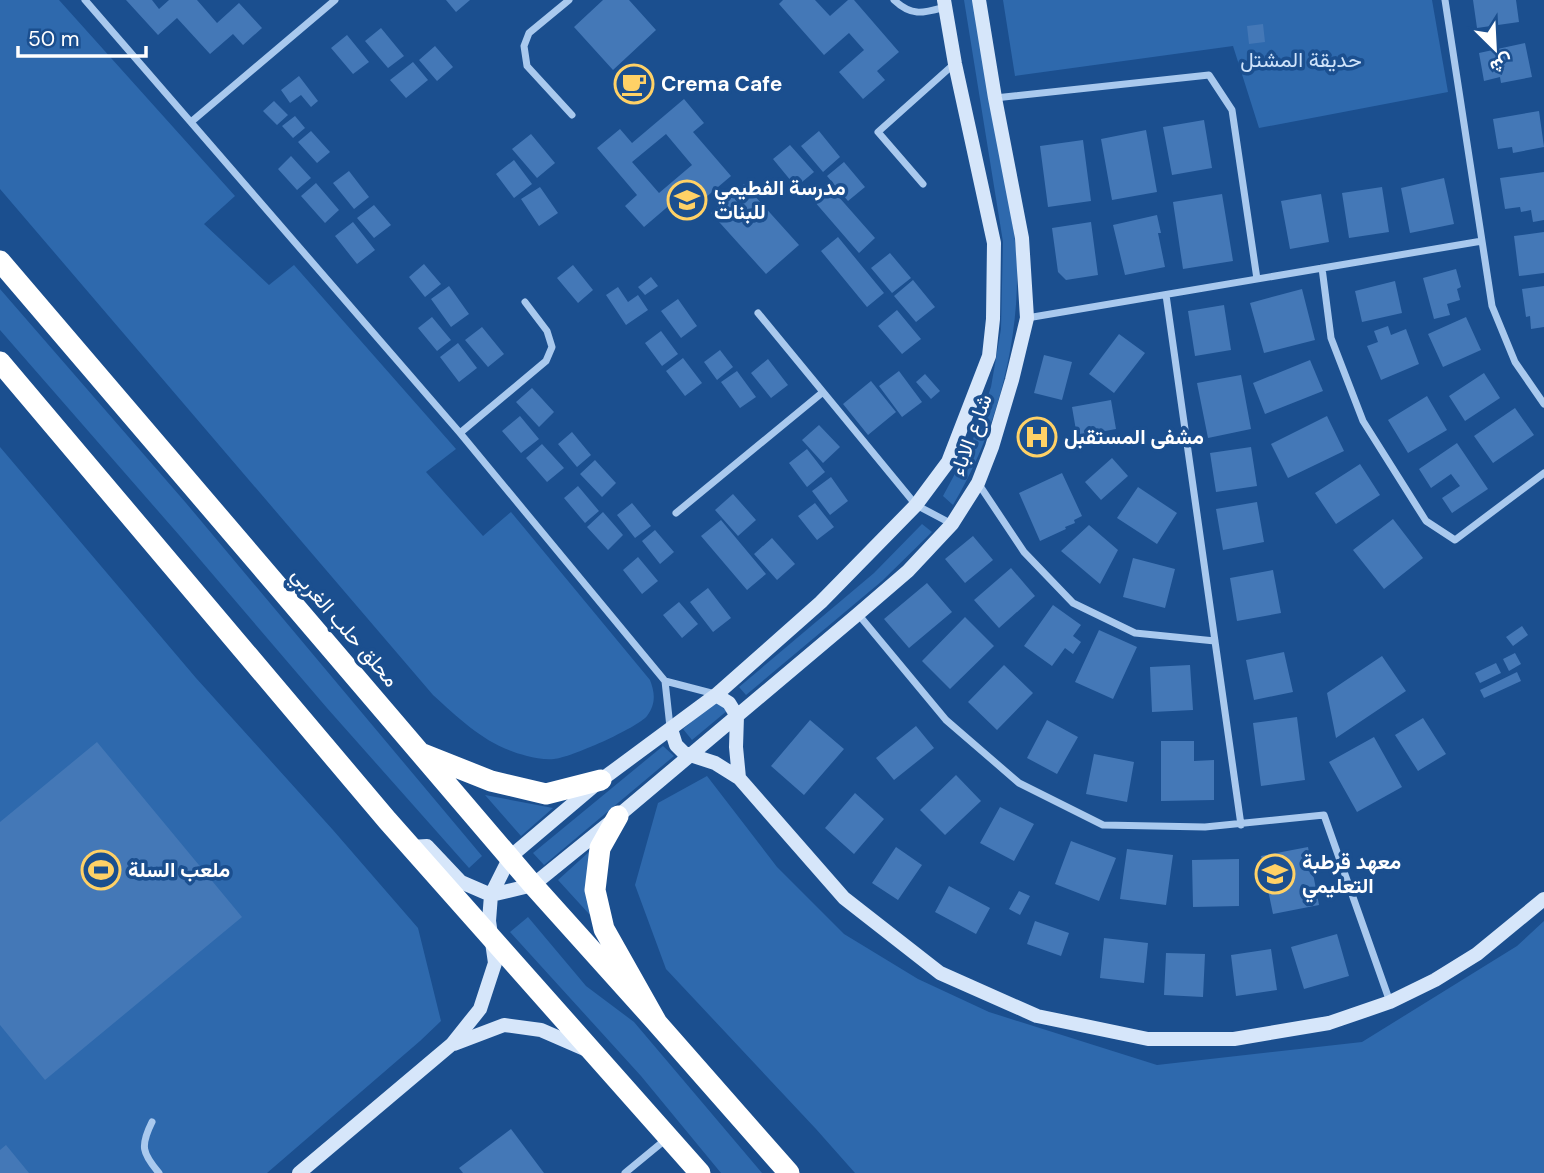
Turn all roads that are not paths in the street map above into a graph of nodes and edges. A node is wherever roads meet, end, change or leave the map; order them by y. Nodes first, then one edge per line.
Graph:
1 (85, 0) edge
2 (335, 0) edge
3 (569, 0) edge
4 (894, 0) edge
5 (979, 0) edge
6 (1445, 0) edge
7 (945, 4) edge
8 (955, 64) junction
9 (995, 98) junction
10 (572, 116) dead end
11 (191, 121) junction
12 (923, 184) dead end
13 (1482, 241) junction
14 (0, 261) edge
15 (1322, 268) junction
16 (1257, 279) junction
17 (1166, 295) junction
18 (525, 302) dead end
19 (758, 313) dead end
20 (1027, 318) junction
21 (0, 362) edge
22 (823, 392) junction
23 (1544, 404) edge
24 (460, 433) junction
25 (1544, 473) edge
26 (978, 483) junction
27 (916, 505) junction
28 (676, 513) dead end
29 (952, 524) junction
30 (858, 614) junction
31 (1215, 641) junction
32 (665, 681) junction
33 (716, 695) junction
34 (737, 716) junction
35 (671, 729) junction
36 (421, 753) junction
37 (689, 756) junction
38 (739, 778) junction
39 (601, 780) junction
40 (618, 816) junction
41 (1241, 825) junction
42 (411, 847) junction
43 (510, 857) junction
44 (533, 884) junction
45 (491, 895) junction
46 (1544, 899) edge
47 (491, 938) junction
48 (1390, 1002) junction
49 (657, 1023) junction
50 (453, 1044) junction
51 (593, 1053) junction
52 (152, 1122) dead end
53 (669, 1137) junction
54 (159, 1173) edge
55 (299, 1173) edge
56 (625, 1173) edge
57 (700, 1173) edge
58 (789, 1173) edge

1 - 11 street
2 - 11 street
3 - 10 street
4 - 7 street
5 - 9 main road, شارع الاباء
6 - 13 street
7 - 8 main road, شارع الاباء
8 - 12 street
8 - 27 main road, شارع الاباء
9 - 16 street
9 - 20 main road, شارع الاباء
11 - 24 street
13 - 15 street
13 - 23 street
14 - 36 highway, محلق حلب الغربي
15 - 16 street
15 - 25 street
16 - 17 street
17 - 20 street
17 - 31 street
18 - 24 street
19 - 22 street
20 - 26 main road, شارع الاباء
21 - 42 highway
22 - 27 street
22 - 28 street
24 - 32 street
26 - 29 main road, شارع الاباء
26 - 31 street
27 - 29 street
27 - 33 main road, شارع الاباء
29 - 30 main road, شارع الاباء
30 - 34 main road, شارع الاباء
30 - 41 street
31 - 41 street
32 - 33 street
32 - 35 street
33 - 34 main road
33 - 35 main road, شارع الاباء
34 - 37 main road, شارع الاباء
34 - 38 main road
35 - 37 main road
35 - 39 main road, شارع الاباء
36 - 39 highway
36 - 43 highway, محلق حلب الغربي
37 - 38 main road
37 - 40 main road, شارع الاباء
38 - 48 main road
39 - 43 main road, شارع الاباء
40 - 44 main road, شارع الاباء
40 - 49 highway
41 - 48 street
42 - 45 main road
42 - 47 highway
43 - 44 highway, محلق حلب الغربي
43 - 45 main road
44 - 45 main road
44 - 49 highway, محلق حلب الغربي
45 - 47 main road
46 - 48 main road
47 - 50 main road
47 - 51 highway
49 - 58 highway
50 - 51 main road
50 - 55 main road
51 - 53 highway
52 - 54 street
53 - 56 street
53 - 57 highway

